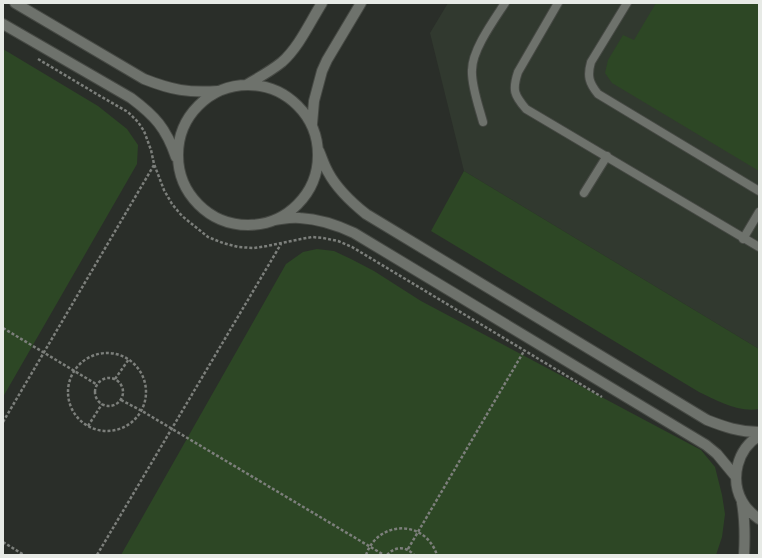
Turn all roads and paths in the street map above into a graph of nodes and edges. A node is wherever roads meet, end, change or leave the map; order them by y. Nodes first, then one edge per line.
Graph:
1 (15, 3) edge
2 (322, 3) edge
3 (361, 3) edge
4 (505, 3) edge
5 (558, 3) edge
6 (627, 3) edge
7 (3, 24) edge
8 (35, 57) dead end
9 (246, 85) junction
10 (222, 90) junction
11 (483, 122) dead end
12 (312, 124) junction
13 (319, 151) junction
14 (607, 156) junction
15 (179, 163) junction
16 (154, 164) junction
17 (759, 191) edge
18 (584, 193) dead end
19 (759, 212) edge
20 (274, 220) junction
21 (743, 239) junction
22 (282, 243) junction
23 (759, 248) edge
24 (3, 328) edge
25 (524, 351) junction
26 (44, 353) junction
27 (129, 359) junction
28 (74, 371) junction
29 (116, 379) junction
30 (96, 384) junction
31 (604, 398) dead end
32 (121, 400) junction
33 (102, 404) junction
34 (142, 411) junction
35 (3, 422) edge
36 (88, 426) junction
37 (171, 429) junction
38 (759, 432) edge
39 (759, 436) edge
40 (736, 477) junction
41 (742, 501) junction
42 (759, 519) edge
43 (418, 532) junction
44 (3, 542) edge
45 (369, 546) junction
46 (408, 549) junction
47 (24, 555) edge
48 (97, 555) edge
49 (366, 555) edge
50 (384, 555) edge
51 (387, 555) edge
52 (414, 555) edge
53 (437, 555) edge
54 (744, 555) edge

1 - 10 street
2 - 9 street
3 - 12 street
4 - 11 lane
5 - 14 lane
6 - 17 lane
7 - 15 street
8 - 16 path
9 - 10 street
9 - 12 street
10 - 15 street
12 - 13 street
13 - 20 street
13 - 38 street
14 - 18 lane
14 - 21 lane
15 - 20 street
16 - 22 path
16 - 26 path
19 - 21 lane
20 - 40 street
21 - 23 lane
22 - 25 path
22 - 37 path
24 - 26 path
25 - 31 path
25 - 43 path
26 - 28 path
26 - 35 path
27 - 28 path
27 - 29 path
27 - 34 path
28 - 30 path
28 - 36 path
29 - 30 path
29 - 32 path
30 - 33 path
32 - 33 path
32 - 34 path
33 - 36 path
34 - 36 path
34 - 37 path
37 - 45 path
37 - 48 path
39 - 40 street
40 - 41 street
41 - 42 street
41 - 54 street
43 - 45 path
43 - 46 path
43 - 53 path
44 - 47 path
45 - 49 path
45 - 50 path
46 - 51 path
46 - 52 path

